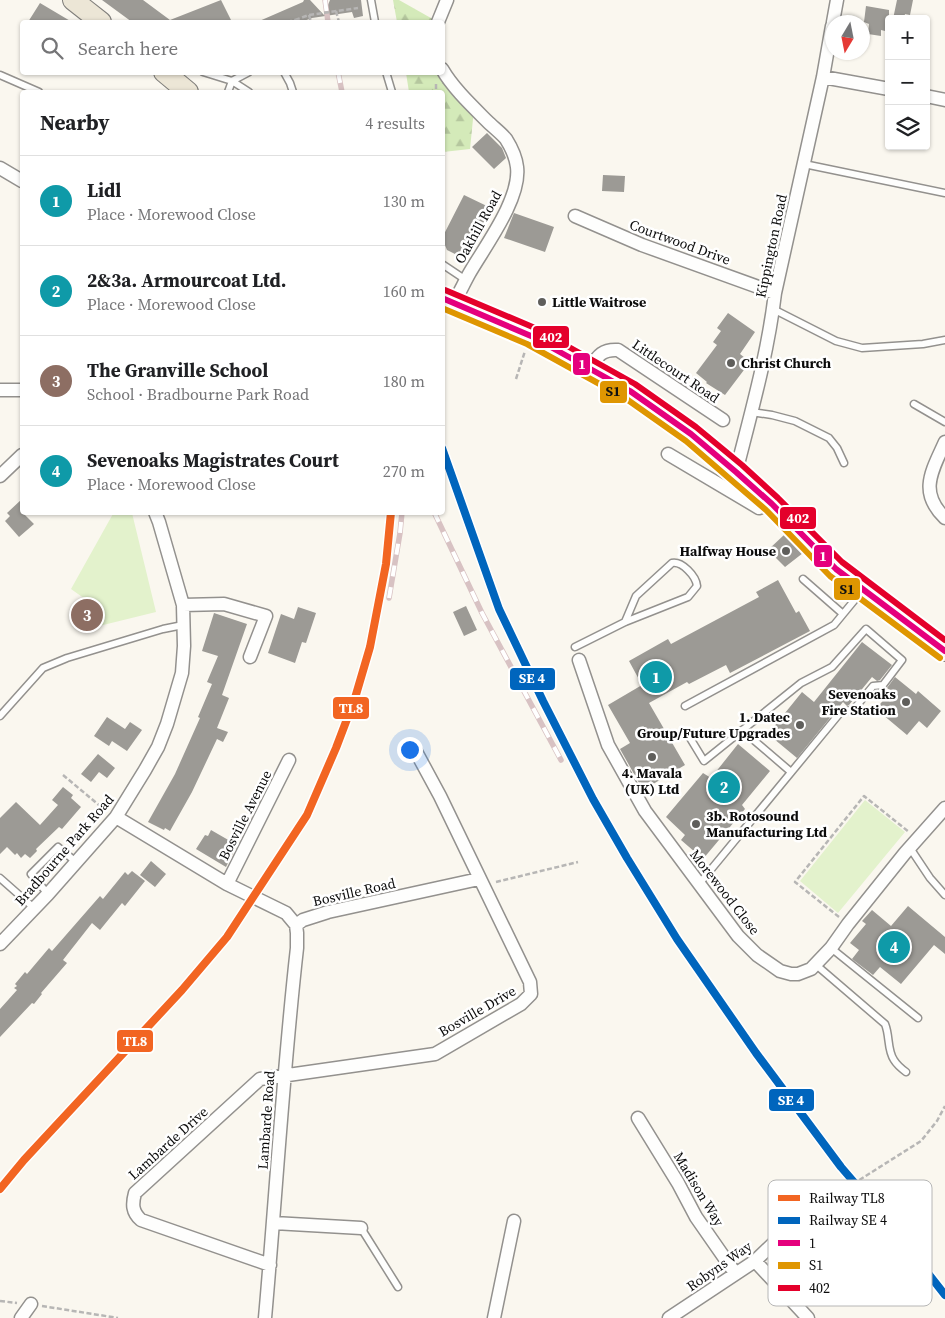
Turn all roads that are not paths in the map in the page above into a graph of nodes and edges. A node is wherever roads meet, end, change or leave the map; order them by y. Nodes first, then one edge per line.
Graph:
1 (73, 0) edge
2 (371, 0) edge
3 (447, 0) edge
4 (837, 0) edge
5 (834, 15) edge
6 (98, 20) edge
7 (375, 20) edge
8 (439, 20) edge
9 (826, 60) edge
10 (445, 73) edge
11 (0, 75) edge
12 (168, 75) edge
13 (213, 75) edge
14 (244, 75) edge
15 (286, 75) edge
16 (387, 75) edge
17 (823, 76) junction
18 (232, 81) junction
19 (885, 88) edge
20 (34, 90) edge
21 (186, 90) edge
22 (229, 90) edge
23 (246, 90) edge
24 (292, 90) edge
25 (391, 90) edge
26 (930, 97) edge
27 (945, 100) edge
28 (804, 164) junction
29 (0, 168) edge
30 (20, 181) edge
31 (945, 193) edge
32 (575, 216) dead end
33 (445, 266) edge
34 (466, 280) junction
35 (774, 292) junction
36 (448, 301) edge
37 (773, 309) junction
38 (945, 340) edge
39 (590, 368) junction
40 (0, 390) edge
41 (20, 390) edge
42 (914, 404) dead end
43 (751, 412) junction
44 (723, 420) dead end
45 (945, 422) edge
46 (945, 442) edge
47 (668, 454) dead end
48 (20, 457) edge
49 (844, 463) dead end
50 (736, 472) junction
51 (0, 476) edge
52 (772, 504) junction
53 (156, 515) edge
54 (945, 518) edge
55 (803, 578) dead end
56 (863, 590) junction
57 (183, 605) junction
58 (843, 614) junction
59 (625, 622) junction
60 (184, 625) junction
61 (945, 651) edge
62 (577, 653) joint
63 (250, 657) dead end
64 (685, 706) dead end
65 (0, 716) edge
66 (742, 730) junction
67 (690, 738) dead end
68 (414, 748) dead end
69 (289, 760) dead end
70 (791, 772) junction
71 (945, 808) edge
72 (116, 817) junction
73 (914, 843) junction
74 (76, 862) junction
75 (0, 878) edge
76 (481, 882) junction
77 (227, 884) junction
78 (699, 884) junction
79 (48, 894) junction
80 (945, 895) edge
81 (34, 908) junction
82 (296, 924) junction
83 (0, 944) edge
84 (831, 948) junction
85 (815, 964) junction
86 (918, 1018) dead end
87 (906, 1072) dead end
88 (284, 1076) junction
89 (638, 1118) dead end
90 (514, 1222) dead end
91 (274, 1223) junction
92 (361, 1228) joint
93 (768, 1249) edge
94 (755, 1261) junction
95 (270, 1265) junction
96 (735, 1273) junction
97 (768, 1275) edge
98 (398, 1287) dead end
99 (31, 1304) road end
100 (797, 1306) edge
101 (21, 1318) edge
102 (265, 1318) edge
103 (494, 1318) edge
104 (669, 1318) edge
105 (808, 1318) edge

1 - 6 main road
2 - 7 lane
3 - 8 street
4 - 5 street, Kippington Road
9 - 17 street, Kippington Road
10 - 34 street, Oakhill Road
11 - 20 lane
12 - 21 main road
13 - 18 lane
14 - 18 lane
15 - 24 lane
16 - 25 lane
17 - 19 street
17 - 28 street, Kippington Road
18 - 22 lane
18 - 23 lane
26 - 27 street
28 - 31 lane
28 - 35 street, Kippington Road
29 - 30 street
32 - 35 street, Courtwood Drive
33 - 34 lane
34 - 36 street, Oakhill Road
35 - 37 street, Kippington Road
36 - 39 main road
37 - 38 lane
37 - 43 street, Kippington Road
39 - 44 street, Littlecourt Road
39 - 50 main road
40 - 41 street
42 - 45 lane
43 - 49 lane
43 - 50 street, Kippington Road
46 - 54 street
47 - 52 street
48 - 51 street
50 - 52 main road
52 - 56 main road
53 - 57 street, Bradbourne Park Road
55 - 58 lane
56 - 58 lane
56 - 61 main road
57 - 60 street, Bradbourne Park Road
57 - 63 street
58 - 64 lane
59 - 59 lane
59 - 62 lane
60 - 65 lane
60 - 72 street, Bradbourne Park Road
62 - 78 street, Morewood Close
66 - 67 lane
66 - 70 lane
66 - 70 lane
68 - 76 street, Bosville Drive
69 - 77 street, Bosville Avenue
70 - 78 lane
71 - 73 street, Morewood Close
72 - 74 street, Bradbourne Park Road
72 - 77 street
73 - 80 lane
73 - 84 street, Morewood Close
74 - 79 street, Bradbourne Park Road
74 - 79 lane
75 - 81 lane
76 - 82 street, Bosville Road
76 - 88 street, Bosville Drive
77 - 82 street
78 - 85 street, Morewood Close
79 - 81 street, Bradbourne Park Road
81 - 83 street, Bradbourne Park Road
82 - 88 street, Lambarde Road
84 - 85 street, Morewood Close
84 - 86 lane
85 - 87 lane
88 - 91 street, Lambarde Road
88 - 95 street, Lambarde Drive
89 - 96 street, Madison Way
90 - 103 street
91 - 92 street
91 - 95 street, Lambarde Road
92 - 98 lane
93 - 94 street, Robyns Way
94 - 96 street, Robyns Way
94 - 97 street
95 - 102 street, Lambarde Road
96 - 104 street, Robyns Way
99 - 101 street
100 - 105 street

